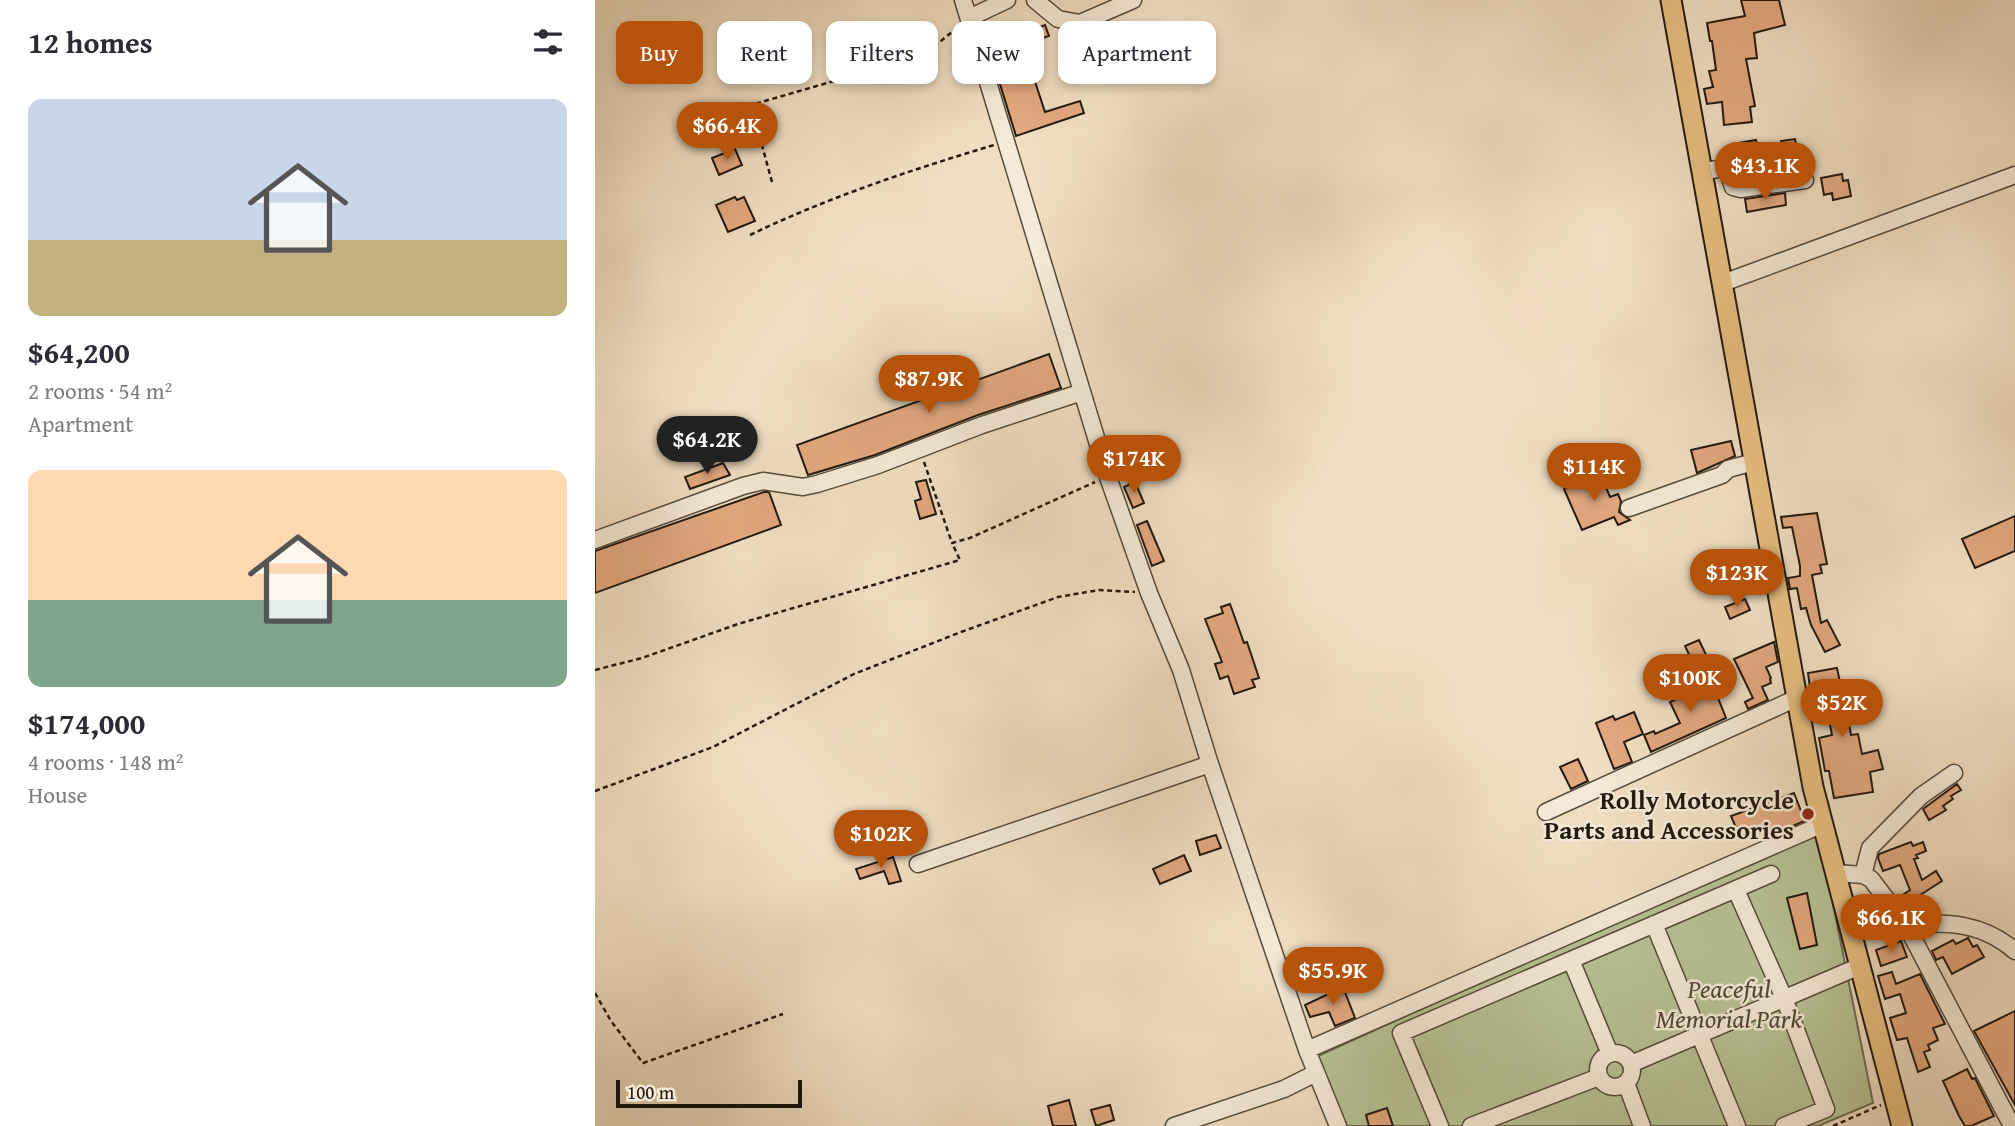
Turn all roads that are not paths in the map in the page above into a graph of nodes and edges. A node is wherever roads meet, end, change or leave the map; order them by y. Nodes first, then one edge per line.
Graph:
1 (963, 0) edge
2 (1007, 0) edge
3 (1035, 0) edge
4 (1133, 0) edge
5 (1671, 0) edge
6 (969, 18) junction
7 (1702, 171) junction
8 (2015, 175) edge
9 (1805, 180) dead end
10 (1723, 283) junction
11 (1082, 392) junction
12 (1755, 462) junction
13 (1629, 508) dead end
14 (595, 540) edge
15 (1797, 698) junction
16 (1210, 764) junction
17 (1954, 774) dead end
18 (1546, 813) dead end
19 (1823, 824) junction
20 (918, 864) dead end
21 (1835, 873) junction
22 (1771, 874) dead end
23 (1863, 875) junction
24 (1736, 890) junction
25 (1654, 924) junction
26 (1906, 925) junction
27 (2008, 937) edge
28 (2015, 951) edge
29 (1571, 960) junction
30 (1860, 966) junction
31 (1784, 999) junction
32 (1701, 1034) junction
33 (1307, 1050) junction
34 (1610, 1054) junction
35 (1631, 1064) junction
36 (1316, 1073) junction
37 (1599, 1077) junction
38 (1626, 1083) junction
39 (1333, 1124) edge
40 (1174, 1126) edge
41 (1440, 1126) edge
42 (1471, 1126) edge
43 (1643, 1126) edge
44 (1737, 1126) edge
45 (1784, 1126) edge
46 (1902, 1126) edge
47 (2012, 1126) edge

1 - 6 street
2 - 6 street
3 - 4 street
5 - 7 main road
6 - 11 street
7 - 9 street
7 - 10 main road
8 - 10 street
10 - 12 main road
11 - 14 street
11 - 16 street
12 - 13 street
12 - 15 main road
15 - 18 street
15 - 19 main road
16 - 20 street
16 - 33 street
17 - 23 street
19 - 21 main road
19 - 33 street
21 - 23 street
21 - 30 main road
22 - 24 street
23 - 26 street
24 - 25 street
24 - 31 street
25 - 29 street
25 - 32 street
26 - 27 street
26 - 47 street
27 - 28 street
29 - 34 street
29 - 41 street
30 - 31 street
30 - 46 main road
31 - 32 street
31 - 45 street
32 - 35 street
32 - 44 street
33 - 36 street
34 - 35 street
34 - 37 street
35 - 38 street
36 - 39 street
36 - 40 street
37 - 38 street
37 - 42 street
38 - 43 street

